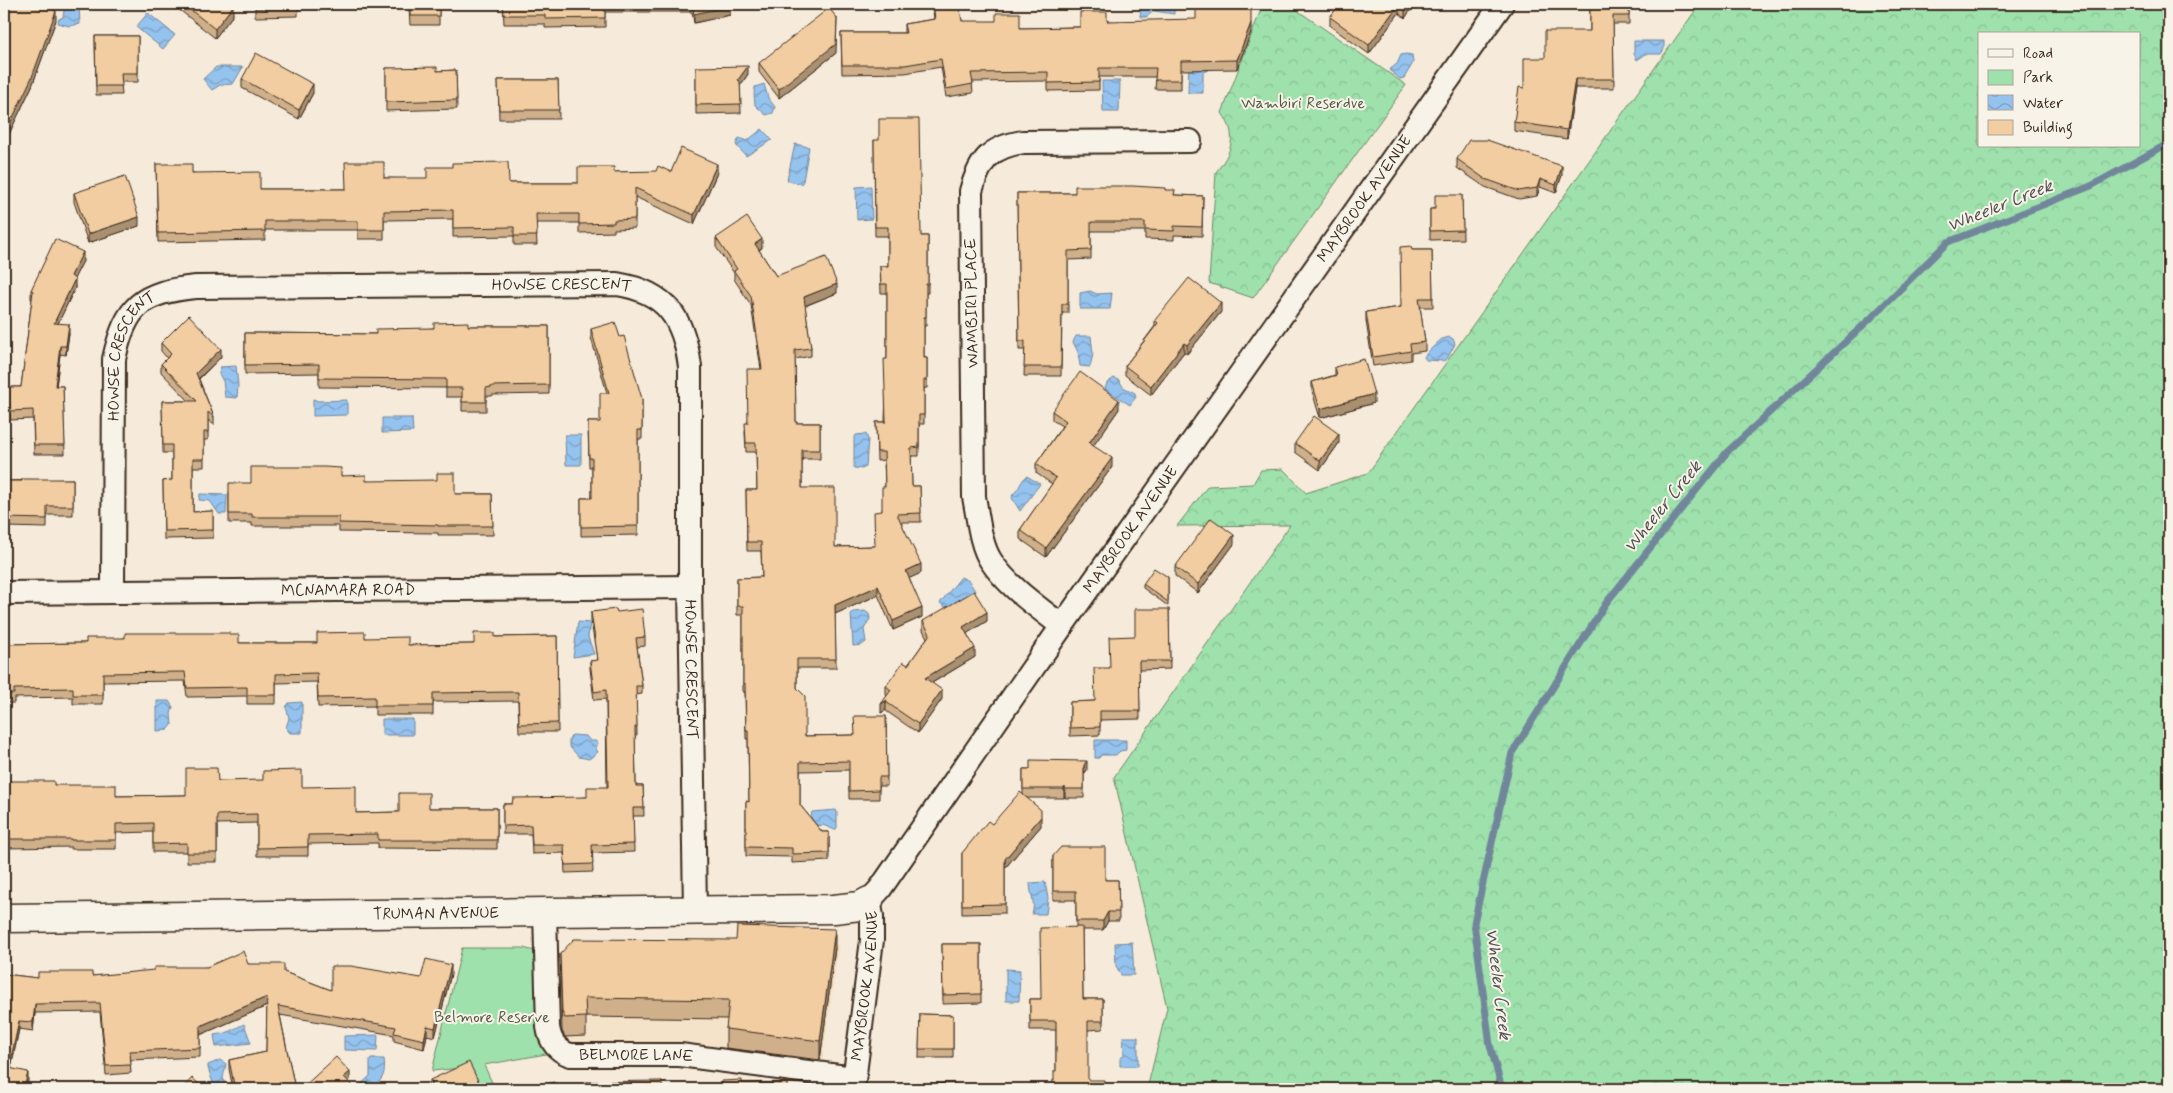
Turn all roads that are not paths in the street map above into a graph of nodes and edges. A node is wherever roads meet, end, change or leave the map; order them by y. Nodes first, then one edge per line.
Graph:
1 (1502, 4) edge
2 (1190, 141) dead end
3 (690, 587) junction
4 (113, 592) junction
5 (4, 593) edge
6 (1062, 626) junction
7 (869, 901) junction
8 (695, 910) junction
9 (545, 912) junction
10 (4, 918) edge
11 (854, 1084) edge

1 - 6 street, MAYBROOK AVENUE
2 - 6 street, WAMBIRI PLACE
3 - 4 street, MCNAMARA ROAD
3 - 4 street, HOWSE CRESCENT
3 - 8 street, HOWSE CRESCENT
4 - 5 street, MCNAMARA ROAD
6 - 7 street, MAYBROOK AVENUE
7 - 8 street, TRUMAN AVENUE
7 - 11 street, MAYBROOK AVENUE
8 - 9 street, TRUMAN AVENUE
9 - 10 street, TRUMAN AVENUE
9 - 11 street, BELMORE LANE

